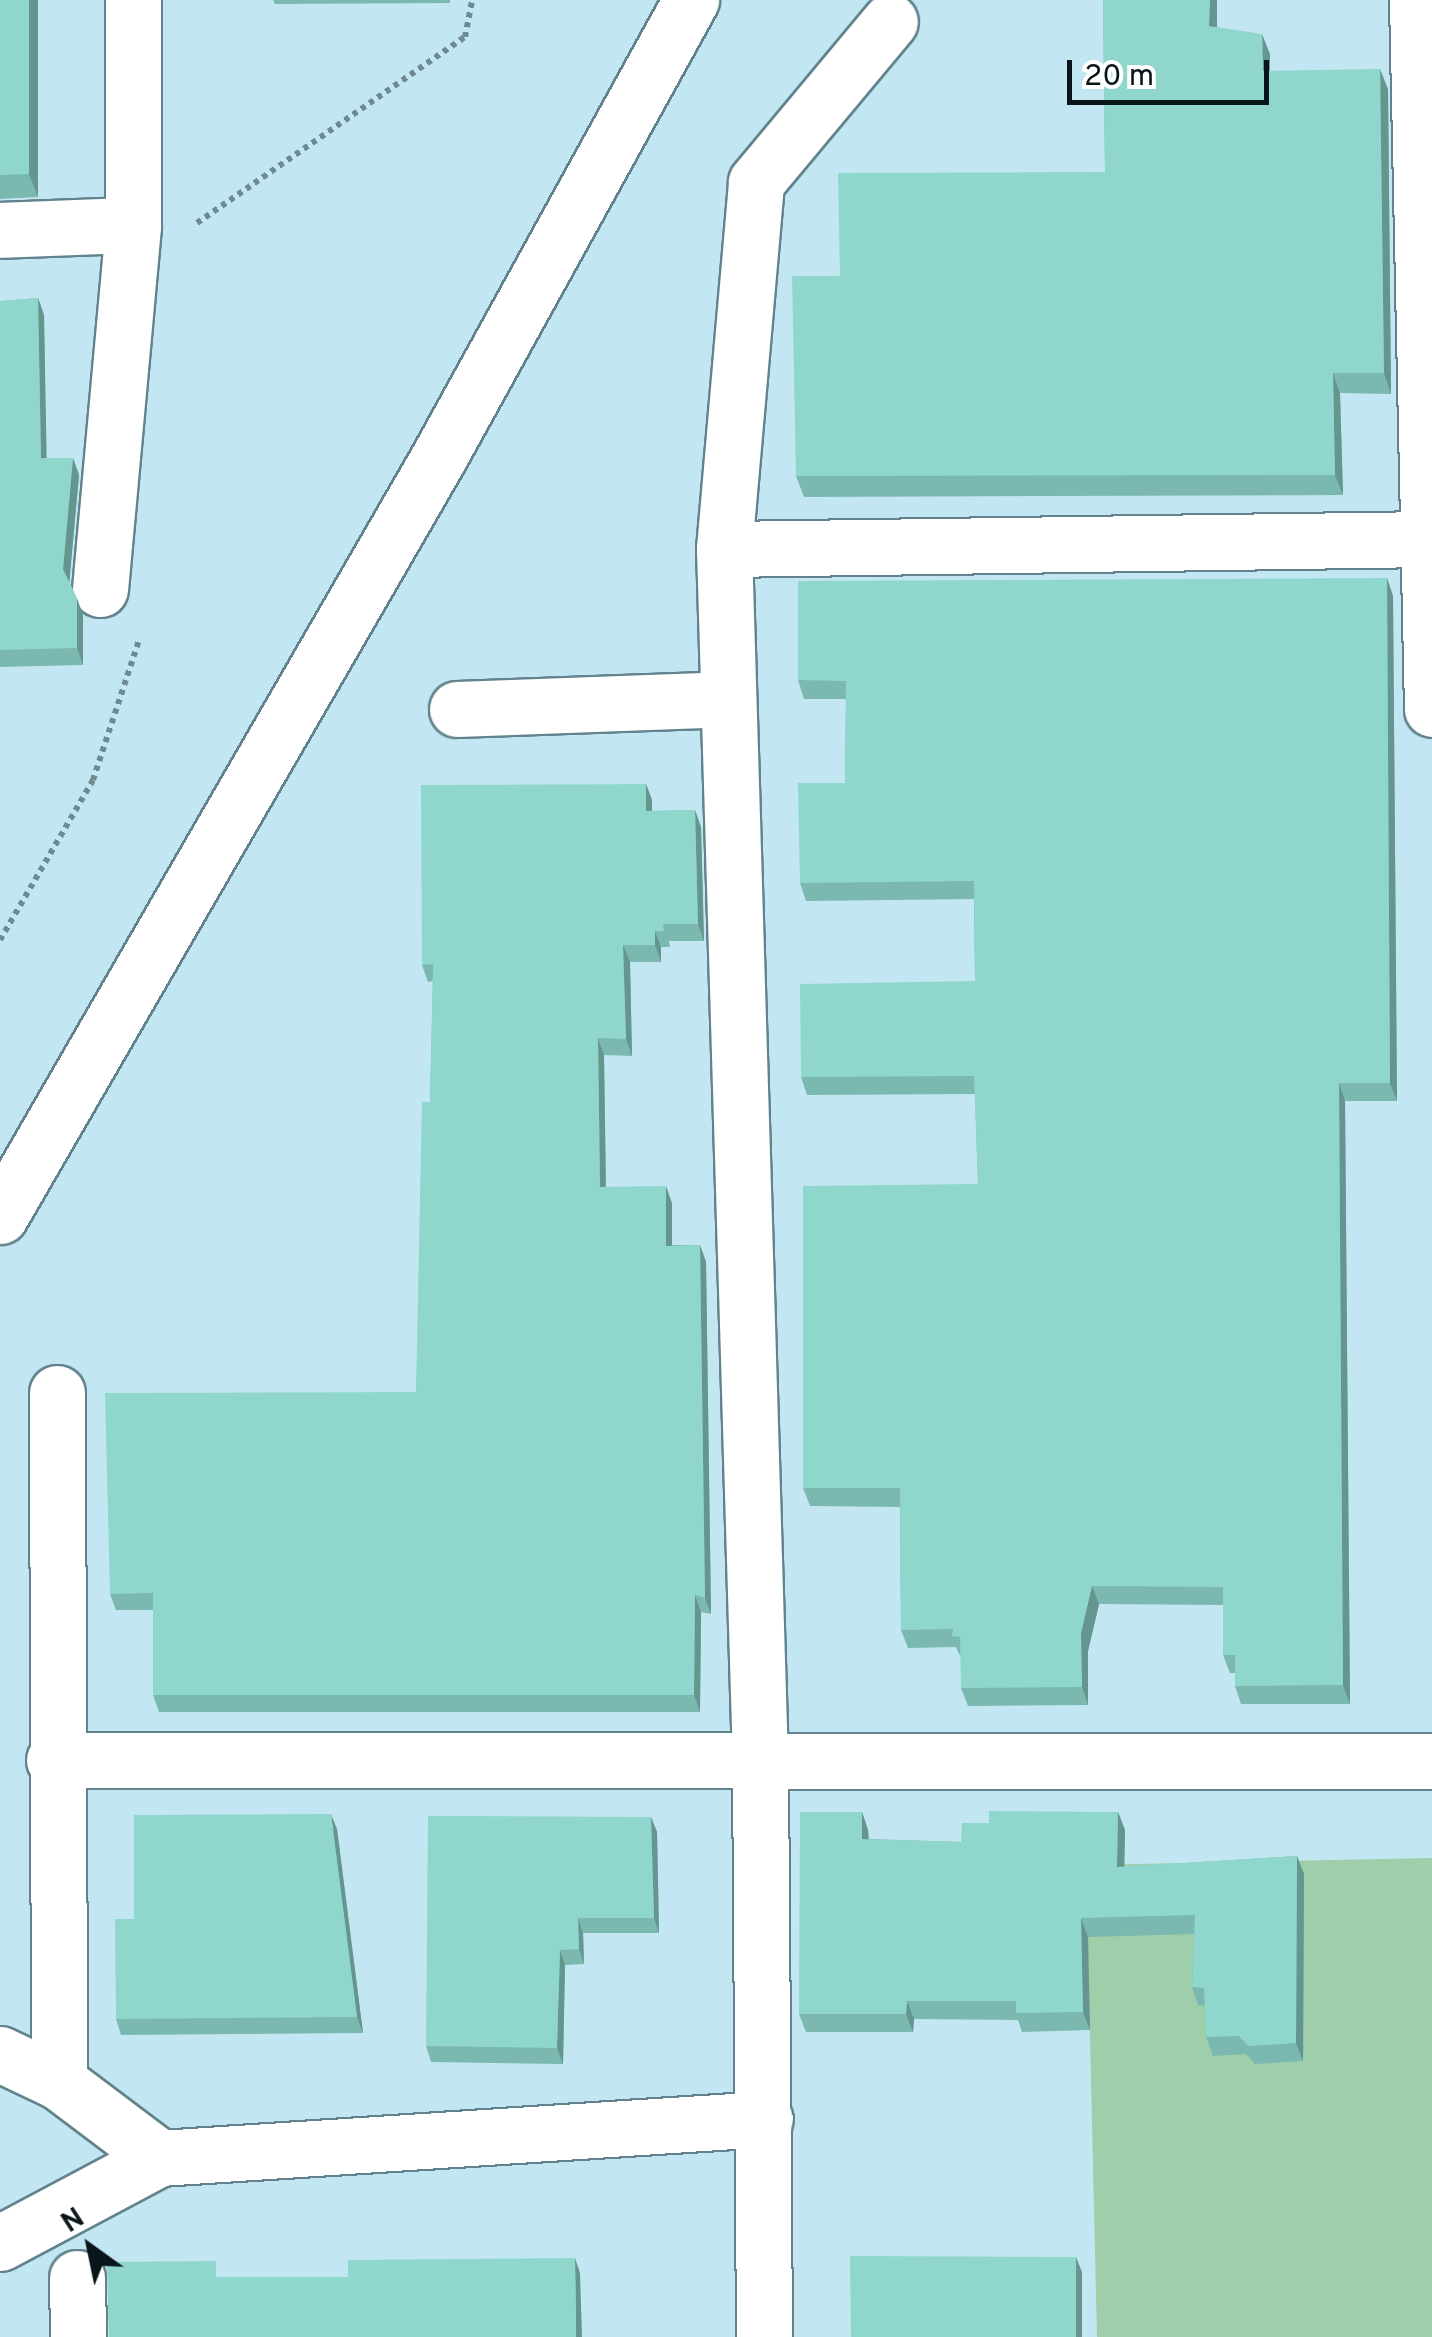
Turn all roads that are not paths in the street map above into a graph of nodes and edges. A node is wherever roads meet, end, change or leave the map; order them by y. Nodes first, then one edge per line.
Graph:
1 (133, 0) edge
2 (692, 0) edge
3 (1417, 0) edge
4 (890, 21) dead end
5 (158, 229) junction
6 (0, 230) edge
7 (1428, 539) edge
8 (724, 548) junction
9 (100, 589) dead end
10 (724, 699) junction
11 (457, 708) dead end
12 (1432, 709) edge
13 (0, 1216) edge
14 (57, 1393) dead end
15 (54, 1760) junction
16 (760, 1761) junction
17 (1432, 1761) edge
18 (0, 2054) edge
19 (59, 2082) junction
20 (765, 2119) junction
21 (160, 2158) junction
22 (0, 2243) edge
23 (77, 2278) dead end
24 (78, 2337) edge
25 (764, 2337) edge

1 - 5 street
2 - 13 street
3 - 7 street
4 - 8 street
5 - 6 street
5 - 9 street
7 - 8 street
7 - 12 street
8 - 10 street
10 - 11 street
10 - 16 street
14 - 15 street
15 - 16 street
15 - 19 street
16 - 17 street
16 - 20 street
18 - 19 street
19 - 21 street
20 - 21 street
20 - 25 street
21 - 22 street
23 - 24 street

